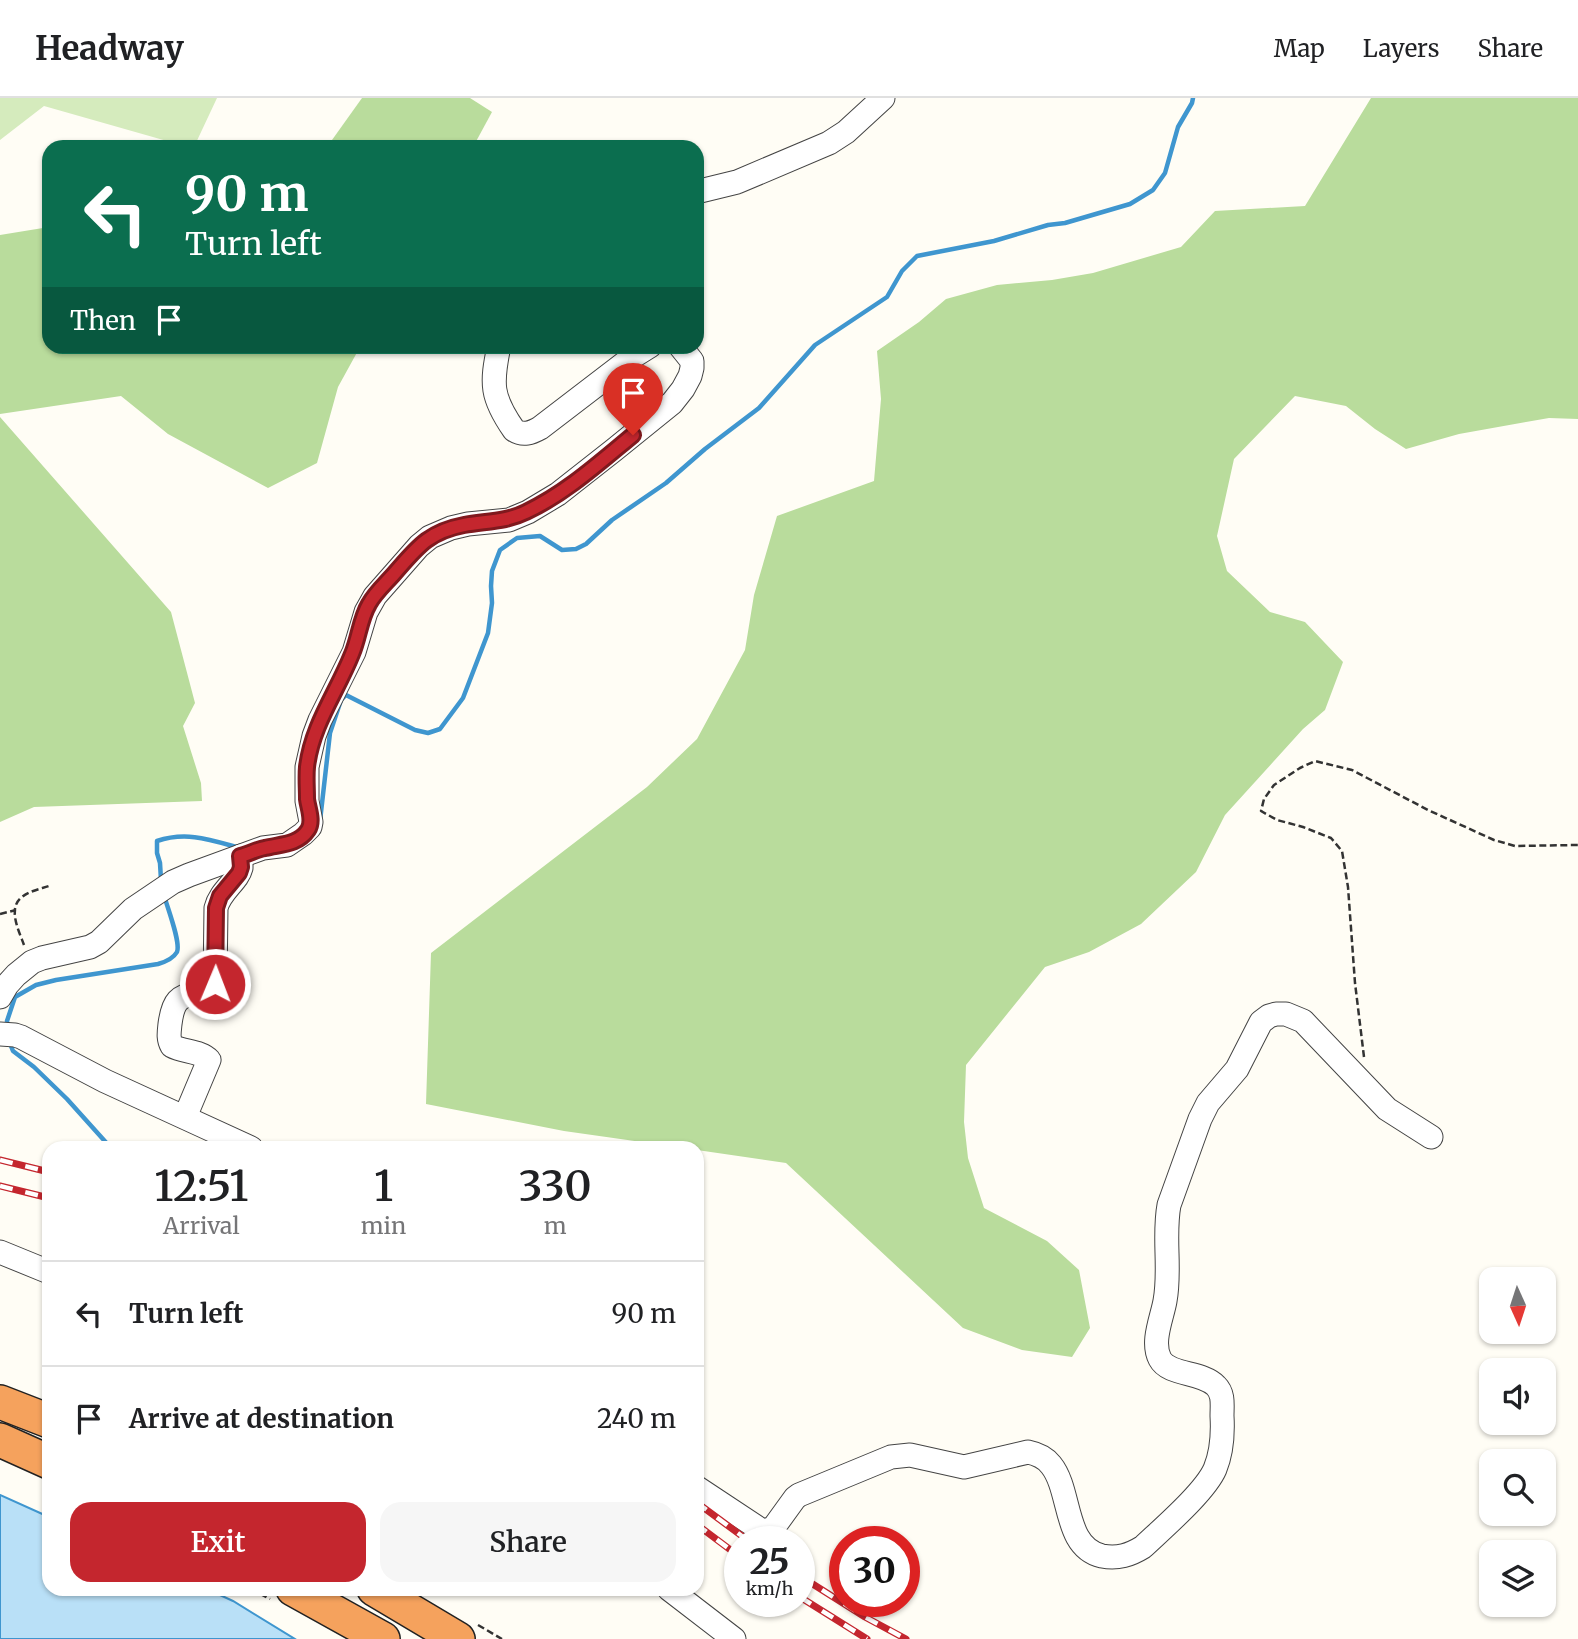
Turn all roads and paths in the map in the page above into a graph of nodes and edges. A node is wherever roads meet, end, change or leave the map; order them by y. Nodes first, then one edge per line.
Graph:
1 (883, 98) edge
2 (704, 190) edge
3 (497, 354) edge
4 (637, 354) edge
5 (688, 354) edge
6 (1578, 845) edge
7 (240, 856) junction
8 (49, 886) dead end
9 (16, 910) junction
10 (0, 914) edge
11 (35, 958) junction
12 (0, 970) edge
13 (0, 997) edge
14 (8, 1034) edge
15 (1367, 1089) junction
16 (185, 1117) junction
17 (1431, 1137) dead end
18 (236, 1141) edge
19 (0, 1252) edge
20 (42, 1269) edge
21 (0, 1402) edge
22 (42, 1418) edge
23 (0, 1440) edge
24 (42, 1459) edge
25 (704, 1492) edge
26 (306, 1596) edge
27 (386, 1596) edge
28 (678, 1596) edge
29 (383, 1639) edge
30 (458, 1639) edge
31 (734, 1639) edge

1 - 2 street
3 - 4 street
5 - 7 street
6 - 15 path
7 - 11 street
7 - 16 street
8 - 9 path
9 - 10 path
9 - 11 path
11 - 12 street
11 - 13 street
14 - 16 street
15 - 17 street
15 - 25 street
16 - 18 street
19 - 20 street
21 - 22 highway
23 - 24 highway
26 - 29 highway
27 - 30 highway
28 - 31 street

